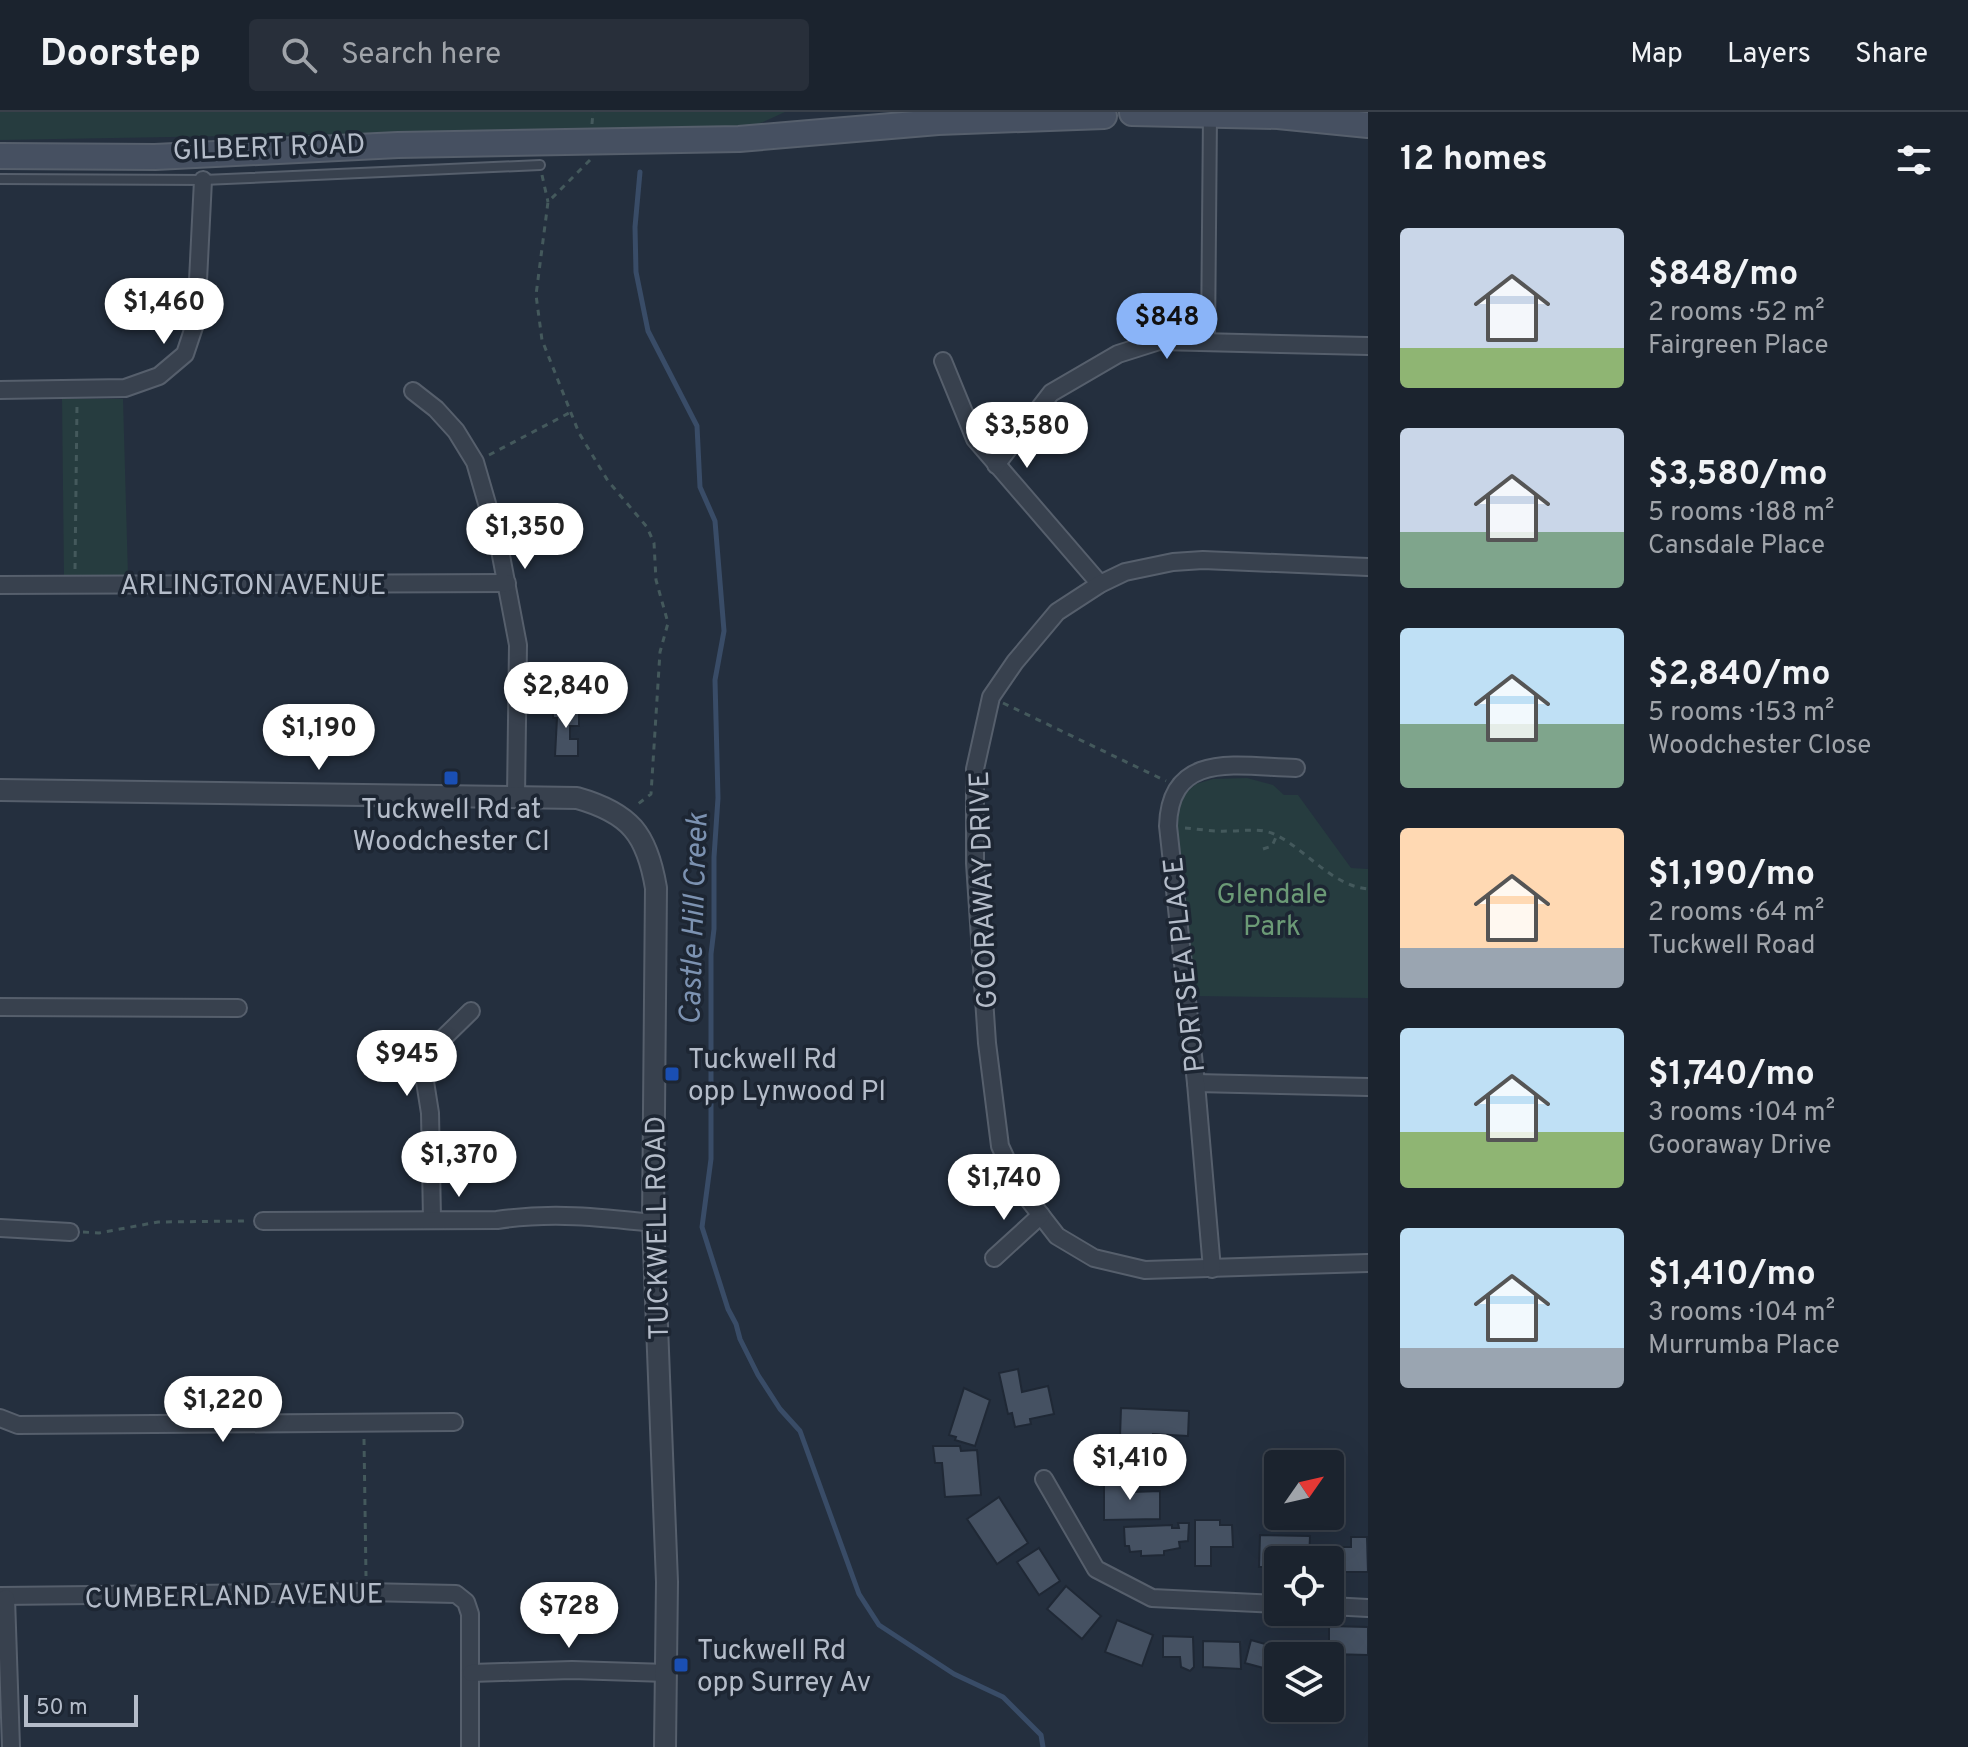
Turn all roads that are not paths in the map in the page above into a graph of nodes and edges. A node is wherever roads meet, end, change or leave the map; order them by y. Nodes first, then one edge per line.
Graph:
1 (1132, 113) edge
2 (1104, 114) edge
3 (1210, 114) junction
4 (1368, 125) edge
5 (0, 156) edge
6 (540, 165) road end
7 (0, 179) edge
8 (203, 180) junction
9 (1208, 342) junction
10 (1368, 346) edge
11 (943, 361) dead end
12 (0, 390) edge
13 (413, 391) dead end
14 (996, 465) junction
15 (1368, 567) edge
16 (507, 583) junction
17 (1100, 584) junction
18 (0, 585) edge
19 (1296, 768) dead end
20 (0, 790) edge
21 (516, 796) junction
22 (0, 1007) edge
23 (238, 1008) dead end
24 (471, 1011) dead end
25 (1196, 1083) junction
26 (1368, 1087) edge
27 (1041, 1215) junction
28 (432, 1219) junction
29 (263, 1221) road end
30 (653, 1223) junction
31 (0, 1228) edge
32 (70, 1232) road end
33 (994, 1258) dead end
34 (1368, 1263) edge
35 (1212, 1269) junction
36 (0, 1418) edge
37 (454, 1422) dead end
38 (1044, 1479) dead end
39 (3, 1597) edge
40 (1264, 1603) edge
41 (1344, 1607) edge
42 (1368, 1608) edge
43 (471, 1673) junction
44 (667, 1673) junction
45 (11, 1747) edge
46 (470, 1747) edge
47 (665, 1747) edge

1 - 2 main road, GILBERT ROAD
1 - 3 main road
2 - 5 main road, GILBERT ROAD
3 - 4 main road
3 - 9 street
6 - 8 lane, GILBERT ROAD
7 - 8 lane, GILBERT ROAD
8 - 12 street
9 - 10 street
9 - 14 street
11 - 14 street
13 - 16 street
14 - 17 street
15 - 17 street, GOORAWAY DRIVE
16 - 18 street, ARLINGTON AVENUE
16 - 21 street
17 - 27 street, GOORAWAY DRIVE
19 - 25 street, PORTSEA PLACE
20 - 21 street
21 - 30 street, TUCKWELL ROAD
22 - 23 street
24 - 28 street
25 - 26 street
25 - 35 street, PORTSEA PLACE
27 - 33 street
27 - 35 street, GOORAWAY DRIVE
28 - 29 street
28 - 30 street
30 - 44 street, TUCKWELL ROAD
31 - 32 street
34 - 35 street, GOORAWAY DRIVE
36 - 37 street
38 - 40 street
39 - 43 street, CUMBERLAND AVENUE
39 - 45 street
41 - 42 street
43 - 44 street
43 - 46 street
44 - 47 street, TUCKWELL ROAD

